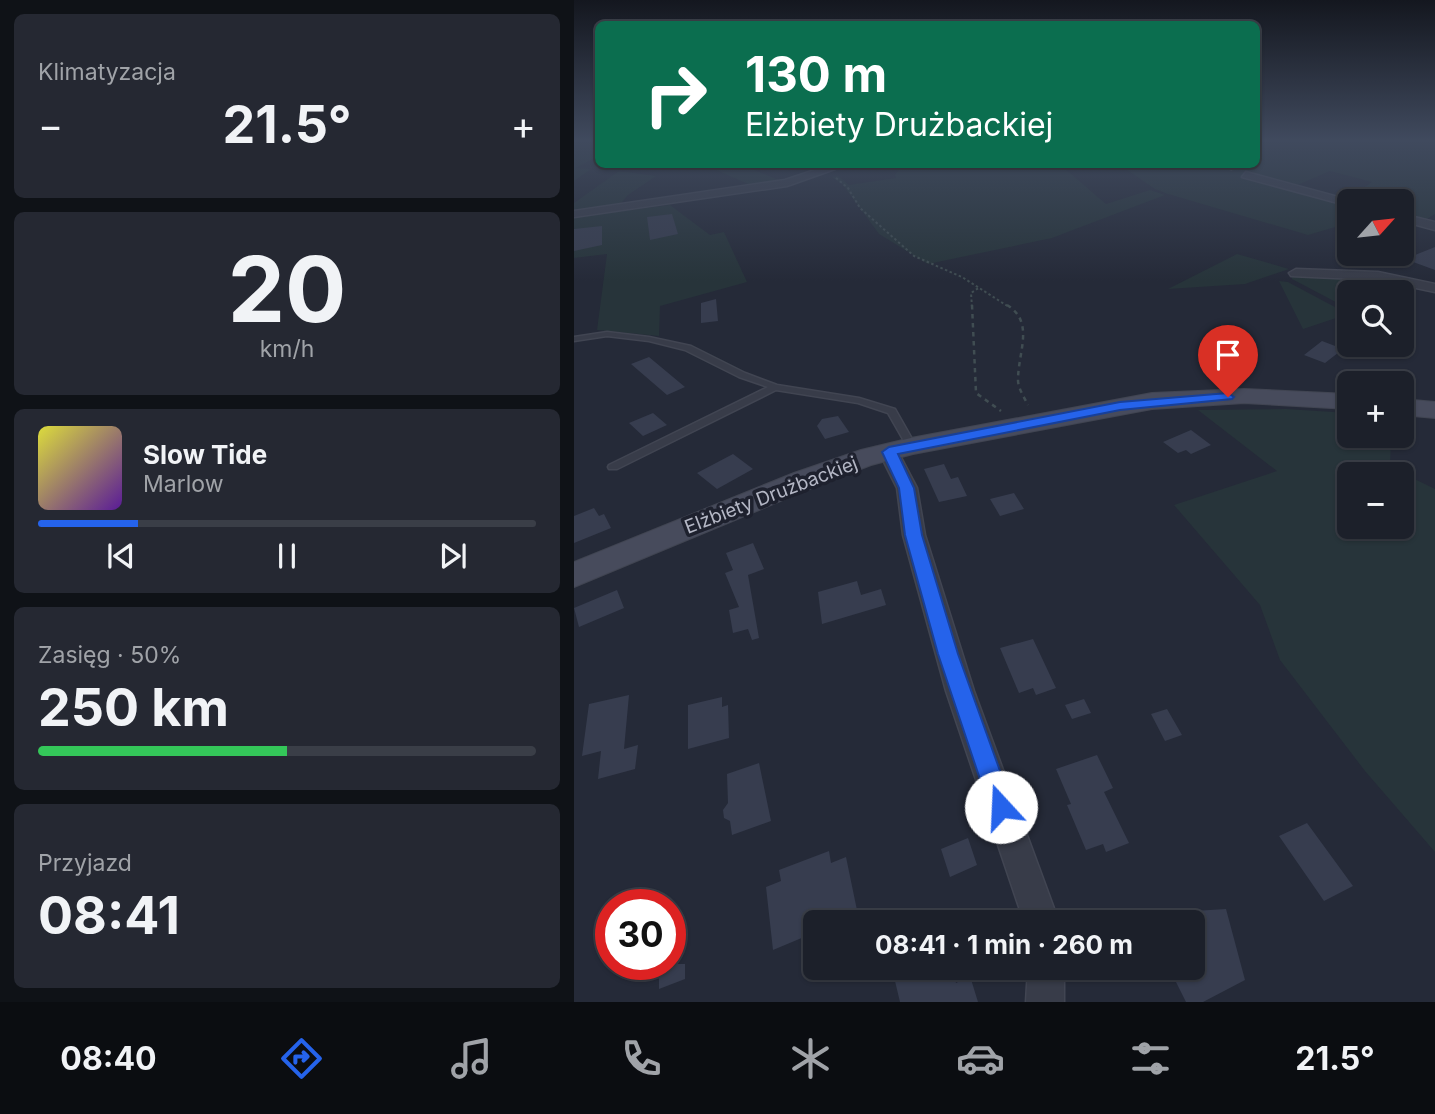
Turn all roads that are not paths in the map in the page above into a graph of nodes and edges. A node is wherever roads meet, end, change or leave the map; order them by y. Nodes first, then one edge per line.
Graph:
1 (758, 187) edge
2 (1289, 187) edge
3 (1337, 200) edge
4 (574, 214) edge
5 (1414, 220) edge
6 (1435, 226) edge
7 (1296, 273) dead end
8 (1435, 288) edge
9 (574, 339) edge
10 (775, 387) junction
11 (1337, 401) edge
12 (1414, 408) edge
13 (1435, 410) edge
14 (900, 449) junction
15 (613, 467) dead end
16 (574, 575) edge
17 (1038, 910) edge
18 (1046, 980) edge
19 (1045, 1002) edge

1 - 4 street
2 - 3 street
5 - 6 street
7 - 8 street
9 - 10 lane
10 - 14 lane
10 - 15 lane
11 - 14 street, Elżbiety Drużbackiej
12 - 13 street
14 - 16 street, Elżbiety Drużbackiej
14 - 17 street
18 - 19 street

